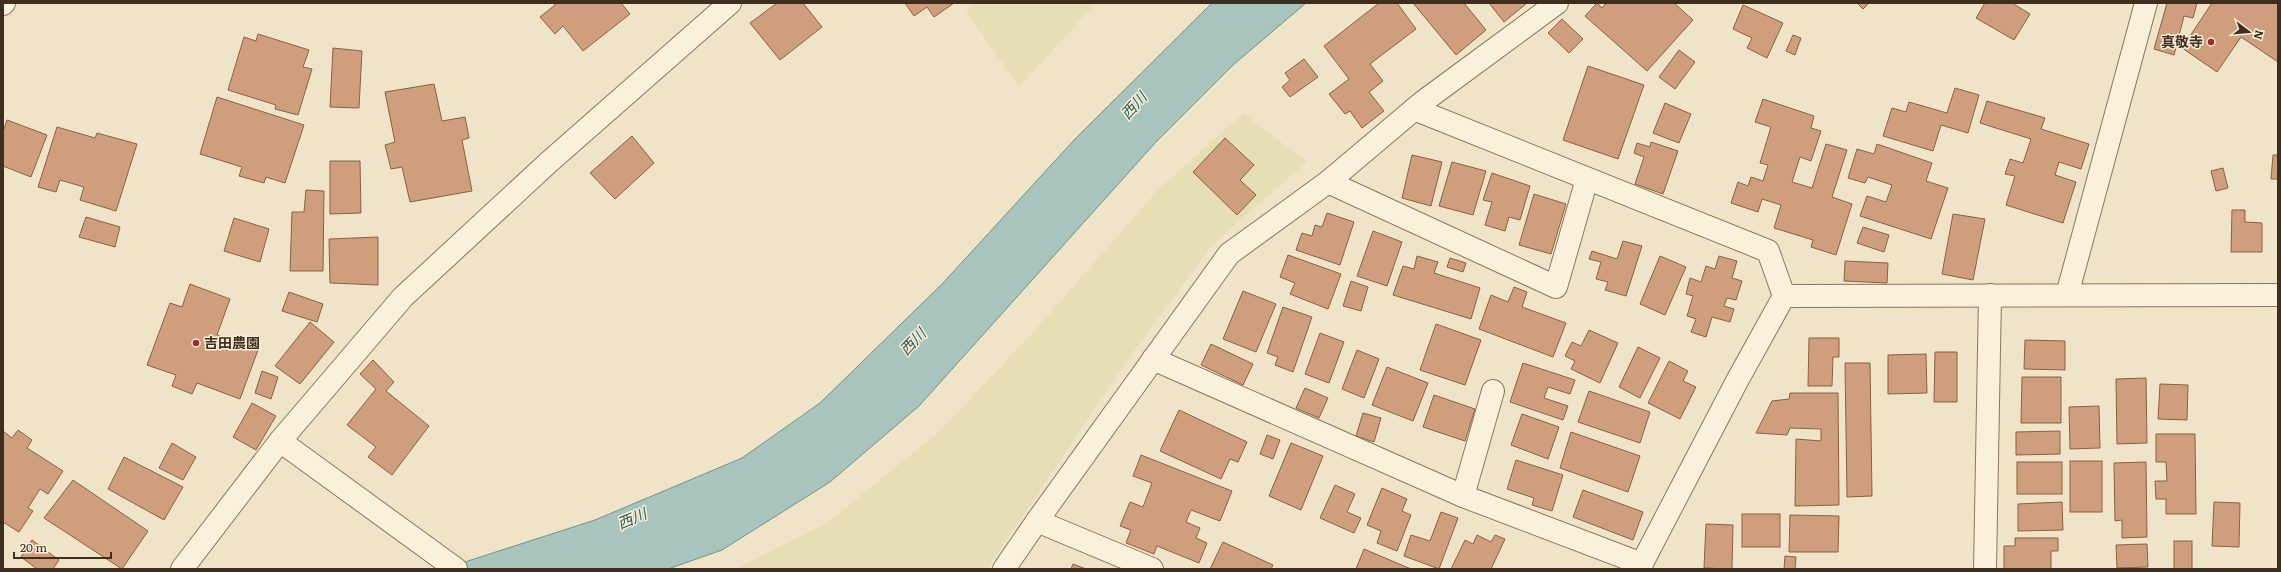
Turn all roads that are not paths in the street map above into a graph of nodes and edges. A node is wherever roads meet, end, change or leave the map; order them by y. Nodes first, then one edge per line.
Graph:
1 (730, 3) edge
2 (1557, 3) edge
3 (2146, 3) edge
4 (1414, 109) junction
5 (1587, 179) junction
6 (1328, 182) junction
7 (1990, 295) junction
8 (2067, 295) junction
9 (2278, 295) edge
10 (1784, 296) junction
11 (1153, 359) junction
12 (1493, 391) dead end
13 (280, 441) junction
14 (1463, 496) junction
15 (1037, 521) junction
16 (1640, 566) edge
17 (182, 569) edge
18 (456, 569) edge
19 (1004, 569) edge
20 (1152, 569) edge
21 (1985, 569) edge

1 - 13 street
2 - 4 street
3 - 8 street
4 - 5 street
4 - 6 street
5 - 6 street
5 - 10 street
6 - 11 street
7 - 8 street
7 - 10 street
7 - 21 street
8 - 9 street
10 - 16 street
11 - 14 street
11 - 15 street
12 - 14 street
13 - 17 street
13 - 18 street
14 - 16 street
15 - 19 street
15 - 20 street

